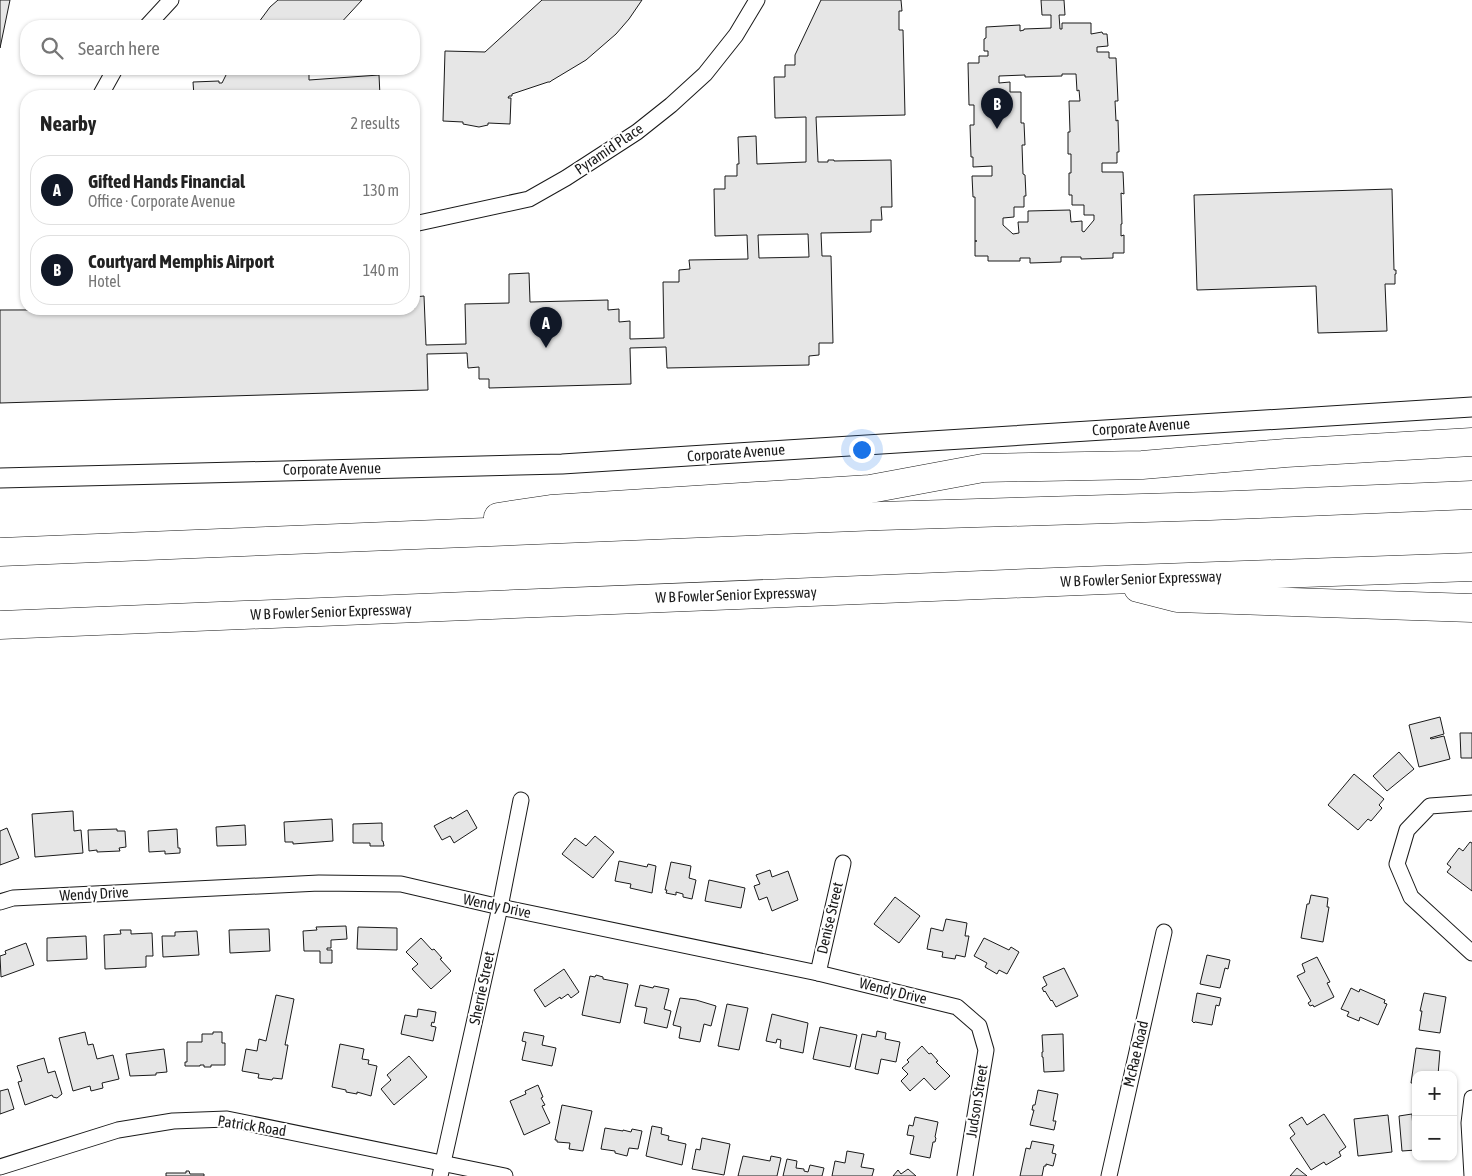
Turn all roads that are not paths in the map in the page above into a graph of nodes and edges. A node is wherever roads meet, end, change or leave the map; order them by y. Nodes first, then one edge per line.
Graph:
1 (171, 0) edge
2 (758, 0) edge
3 (153, 20) edge
4 (112, 75) edge
5 (103, 90) edge
6 (420, 223) edge
7 (1472, 407) edge
8 (1472, 442) edge
9 (0, 478) edge
10 (1472, 495) edge
11 (356, 538) junction
12 (0, 552) edge
13 (1472, 567) edge
14 (1105, 580) junction
15 (1472, 608) edge
16 (0, 625) edge
17 (521, 800) dead end
18 (1472, 803) edge
19 (843, 863) dead end
20 (0, 902) edge
21 (500, 907) junction
22 (1164, 932) dead end
23 (1472, 953) edge
24 (818, 973) junction
25 (979, 1026) joint
26 (1472, 1098) edge
27 (0, 1167) edge
28 (442, 1169) edge
29 (505, 1176) edge
30 (965, 1176) edge
31 (1109, 1176) edge
32 (1472, 1176) edge

1 - 3 street
2 - 6 street, Pyramid Place
4 - 5 street
7 - 9 street, Corporate Avenue
8 - 11 highway
10 - 11 highway
11 - 12 highway
13 - 14 highway, W B Fowler Senior Expressway
14 - 15 highway
14 - 16 highway, W B Fowler Senior Expressway
17 - 21 street, Sherrie Street
18 - 23 street
19 - 24 street, Denise Street
20 - 21 street, Wendy Drive
21 - 24 street, Wendy Drive
21 - 28 street, Sherrie Street
22 - 31 street, McRae Road
24 - 25 street, Wendy Drive
25 - 30 street, Judson Street
26 - 32 street
27 - 28 street, Patrick Road
28 - 29 street, Patrick Road

